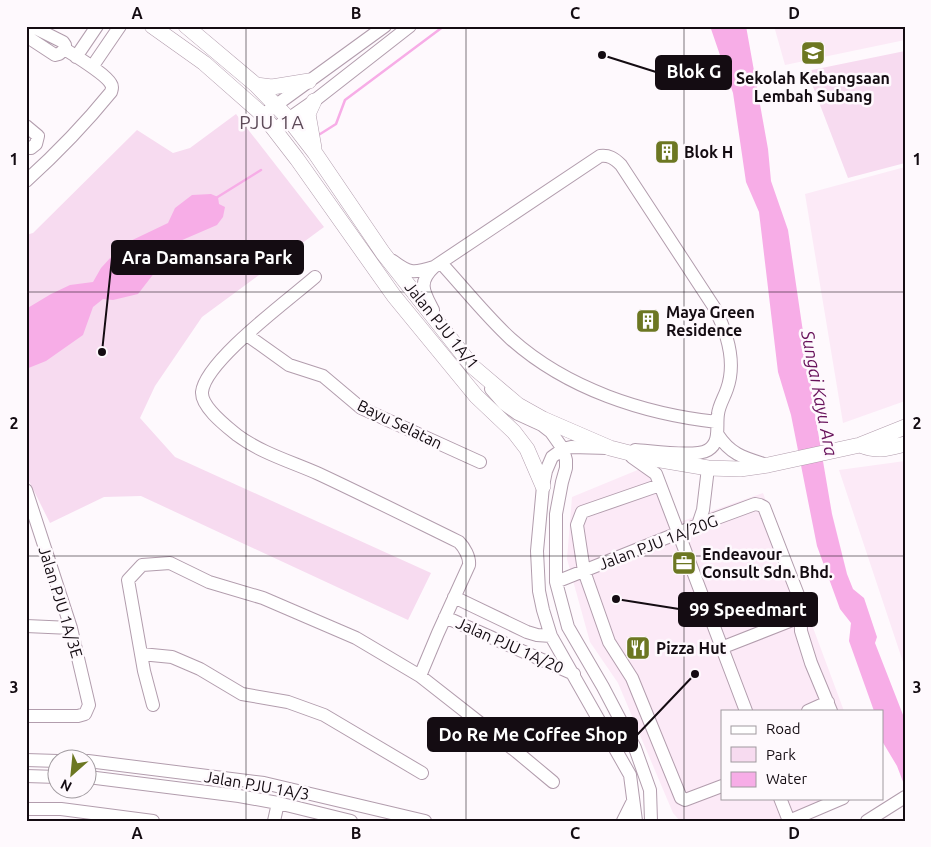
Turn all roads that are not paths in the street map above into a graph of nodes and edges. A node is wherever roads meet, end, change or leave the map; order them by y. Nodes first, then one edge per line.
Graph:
1 (97, 26) edge
2 (120, 26) edge
3 (152, 26) edge
4 (186, 26) edge
5 (385, 26) edge
6 (410, 26) edge
7 (26, 28) edge
8 (26, 36) edge
9 (65, 50) junction
10 (76, 57) junction
11 (92, 67) junction
12 (308, 81) junction
13 (256, 85) junction
14 (314, 101) junction
15 (276, 105) junction
16 (263, 115) junction
17 (288, 118) junction
18 (26, 126) edge
19 (274, 129) junction
20 (31, 146) edge
21 (315, 153) junction
22 (52, 158) junction
23 (26, 181) edge
24 (383, 253) junction
25 (438, 265) junction
26 (315, 277) dead end
27 (441, 326) junction
28 (247, 334) junction
29 (472, 366) junction
30 (905, 427) edge
31 (718, 428) junction
32 (905, 444) edge
33 (858, 446) junction
34 (610, 448) junction
35 (563, 449) junction
36 (626, 453) junction
37 (480, 462) dead end
38 (768, 465) junction
39 (708, 468) junction
40 (660, 485) junction
41 (543, 486) junction
42 (26, 490) edge
43 (698, 525) junction
44 (679, 534) junction
45 (584, 571) junction
46 (556, 582) junction
47 (454, 597) junction
48 (800, 616) junction
49 (445, 617) junction
50 (26, 626) edge
51 (71, 628) junction
52 (551, 636) junction
53 (722, 648) junction
54 (142, 654) junction
55 (574, 674) junction
56 (420, 676) junction
57 (153, 705) dead end
58 (830, 706) edge
59 (746, 710) edge
60 (812, 710) edge
61 (26, 716) edge
62 (660, 749) junction
63 (639, 759) junction
64 (26, 760) edge
65 (48, 760) edge
66 (98, 762) edge
67 (422, 773) dead end
68 (26, 776) edge
69 (48, 777) edge
70 (98, 778) edge
71 (552, 782) dead end
72 (721, 786) edge
73 (905, 797) edge
74 (634, 799) junction
75 (781, 800) edge
76 (838, 800) edge
77 (278, 803) junction
78 (26, 809) edge
79 (872, 819) edge
80 (153, 821) edge
81 (274, 821) edge
82 (351, 821) edge
83 (425, 821) edge
84 (623, 821) edge
85 (636, 821) edge
86 (651, 821) edge
87 (789, 821) edge

1 - 10 street
2 - 11 street
3 - 16 main road, Jalan PJU 1A/1
4 - 13 main road, Jalan PJU 1A/1
5 - 12 street
6 - 14 street
7 - 9 street
8 - 9 street
9 - 10 street
10 - 11 street
11 - 22 street
12 - 13 main road
12 - 15 street
13 - 15 main road, Jalan PJU 1A/1
14 - 17 street
14 - 21 main road
15 - 16 street
15 - 17 main road, Jalan PJU 1A/1
16 - 19 main road, Jalan PJU 1A/1
17 - 19 street
17 - 21 main road, Jalan PJU 1A/1
18 - 20 street
19 - 41 main road, Jalan PJU 1A/1
20 - 22 street
21 - 24 main road, Jalan PJU 1A/1
22 - 23 street
24 - 25 street
24 - 27 main road, Jalan PJU 1A/1
25 - 27 street
25 - 31 street
25 - 31 street
26 - 28 street
27 - 29 main road, Jalan PJU 1A/1
28 - 37 street, Bayu Selatan
28 - 47 street
29 - 34 main road, Jalan PJU 1A/1
29 - 35 street
30 - 33 main road, Jalan PJU 1A/1
31 - 34 street
31 - 38 street
32 - 33 main road
33 - 38 main road, Jalan PJU 1A/1
34 - 35 street
34 - 36 main road, Jalan PJU 1A/1
35 - 41 street, Jalan PJU 1A/20
35 - 46 street, Jalan PJU 1A/20
36 - 39 main road, Jalan PJU 1A/1
36 - 40 street
38 - 39 main road, Jalan PJU 1A/1
39 - 43 street
40 - 44 street
40 - 45 street
41 - 52 street, Jalan PJU 1A/20
42 - 51 street, Jalan PJU 1A/3E
43 - 44 street, Jalan PJU 1A/20G
43 - 48 street, Jalan PJU 1A/20G
44 - 45 street, Jalan PJU 1A/20G
44 - 53 street
45 - 46 street, Jalan PJU 1A/20G
45 - 62 street
46 - 63 street, Jalan PJU 1A/20
47 - 49 street
47 - 52 street
48 - 53 street
48 - 58 street
49 - 55 street, Jalan PJU 1A/20
49 - 56 street
50 - 51 street
51 - 61 street, Jalan PJU 1A/3E
52 - 55 street, Jalan PJU 1A/20
53 - 59 street
54 - 56 street
54 - 57 street
54 - 67 street
55 - 74 street, Jalan PJU 1A/20
56 - 71 street
58 - 60 street
62 - 63 street
62 - 72 street
63 - 86 street, Jalan PJU 1A/20
64 - 65 street
66 - 83 street, Jalan PJU 1A/3
68 - 69 street
70 - 77 street, Jalan PJU 1A/3
73 - 79 street
74 - 84 street
74 - 85 street, Jalan PJU 1A/20
75 - 87 street
76 - 87 street
77 - 81 street
77 - 82 street, Jalan PJU 1A/3
78 - 80 street

